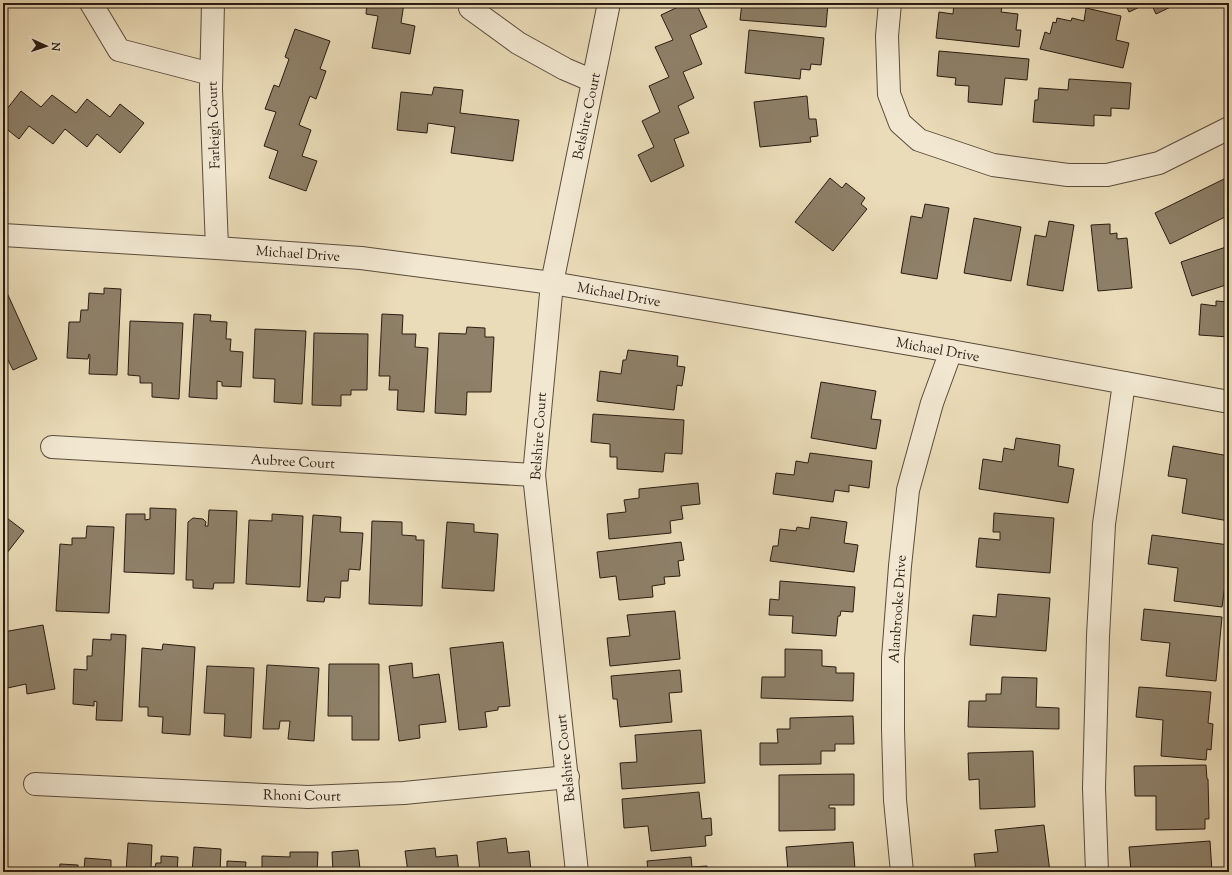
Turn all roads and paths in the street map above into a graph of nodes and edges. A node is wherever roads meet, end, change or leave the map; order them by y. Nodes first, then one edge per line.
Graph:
1 (91, 3) edge
2 (213, 3) edge
3 (468, 3) edge
4 (609, 3) edge
5 (890, 3) edge
6 (211, 74) junction
7 (593, 80) junction
8 (1229, 128) edge
9 (3, 236) edge
10 (217, 248) junction
11 (552, 283) junction
12 (950, 351) junction
13 (1124, 383) junction
14 (1229, 402) edge
15 (52, 447) dead end
16 (534, 475) junction
17 (568, 778) junction
18 (35, 784) dead end
19 (578, 872) edge
20 (902, 872) edge
21 (1097, 872) edge

1 - 6 street
2 - 6 street, Farleigh Court
3 - 7 street
4 - 7 street, Belshire Court
5 - 8 street
6 - 10 street, Farleigh Court
7 - 11 street, Belshire Court
9 - 10 street, Michael Drive
10 - 11 street, Michael Drive
11 - 12 street, Michael Drive
11 - 16 street, Belshire Court
12 - 13 street, Michael Drive
12 - 20 street, Alanbrooke Drive
13 - 14 street, Michael Drive
13 - 21 street
15 - 16 street, Aubree Court
16 - 17 street, Belshire Court
17 - 18 street, Rhoni Court
17 - 19 street, Belshire Court

